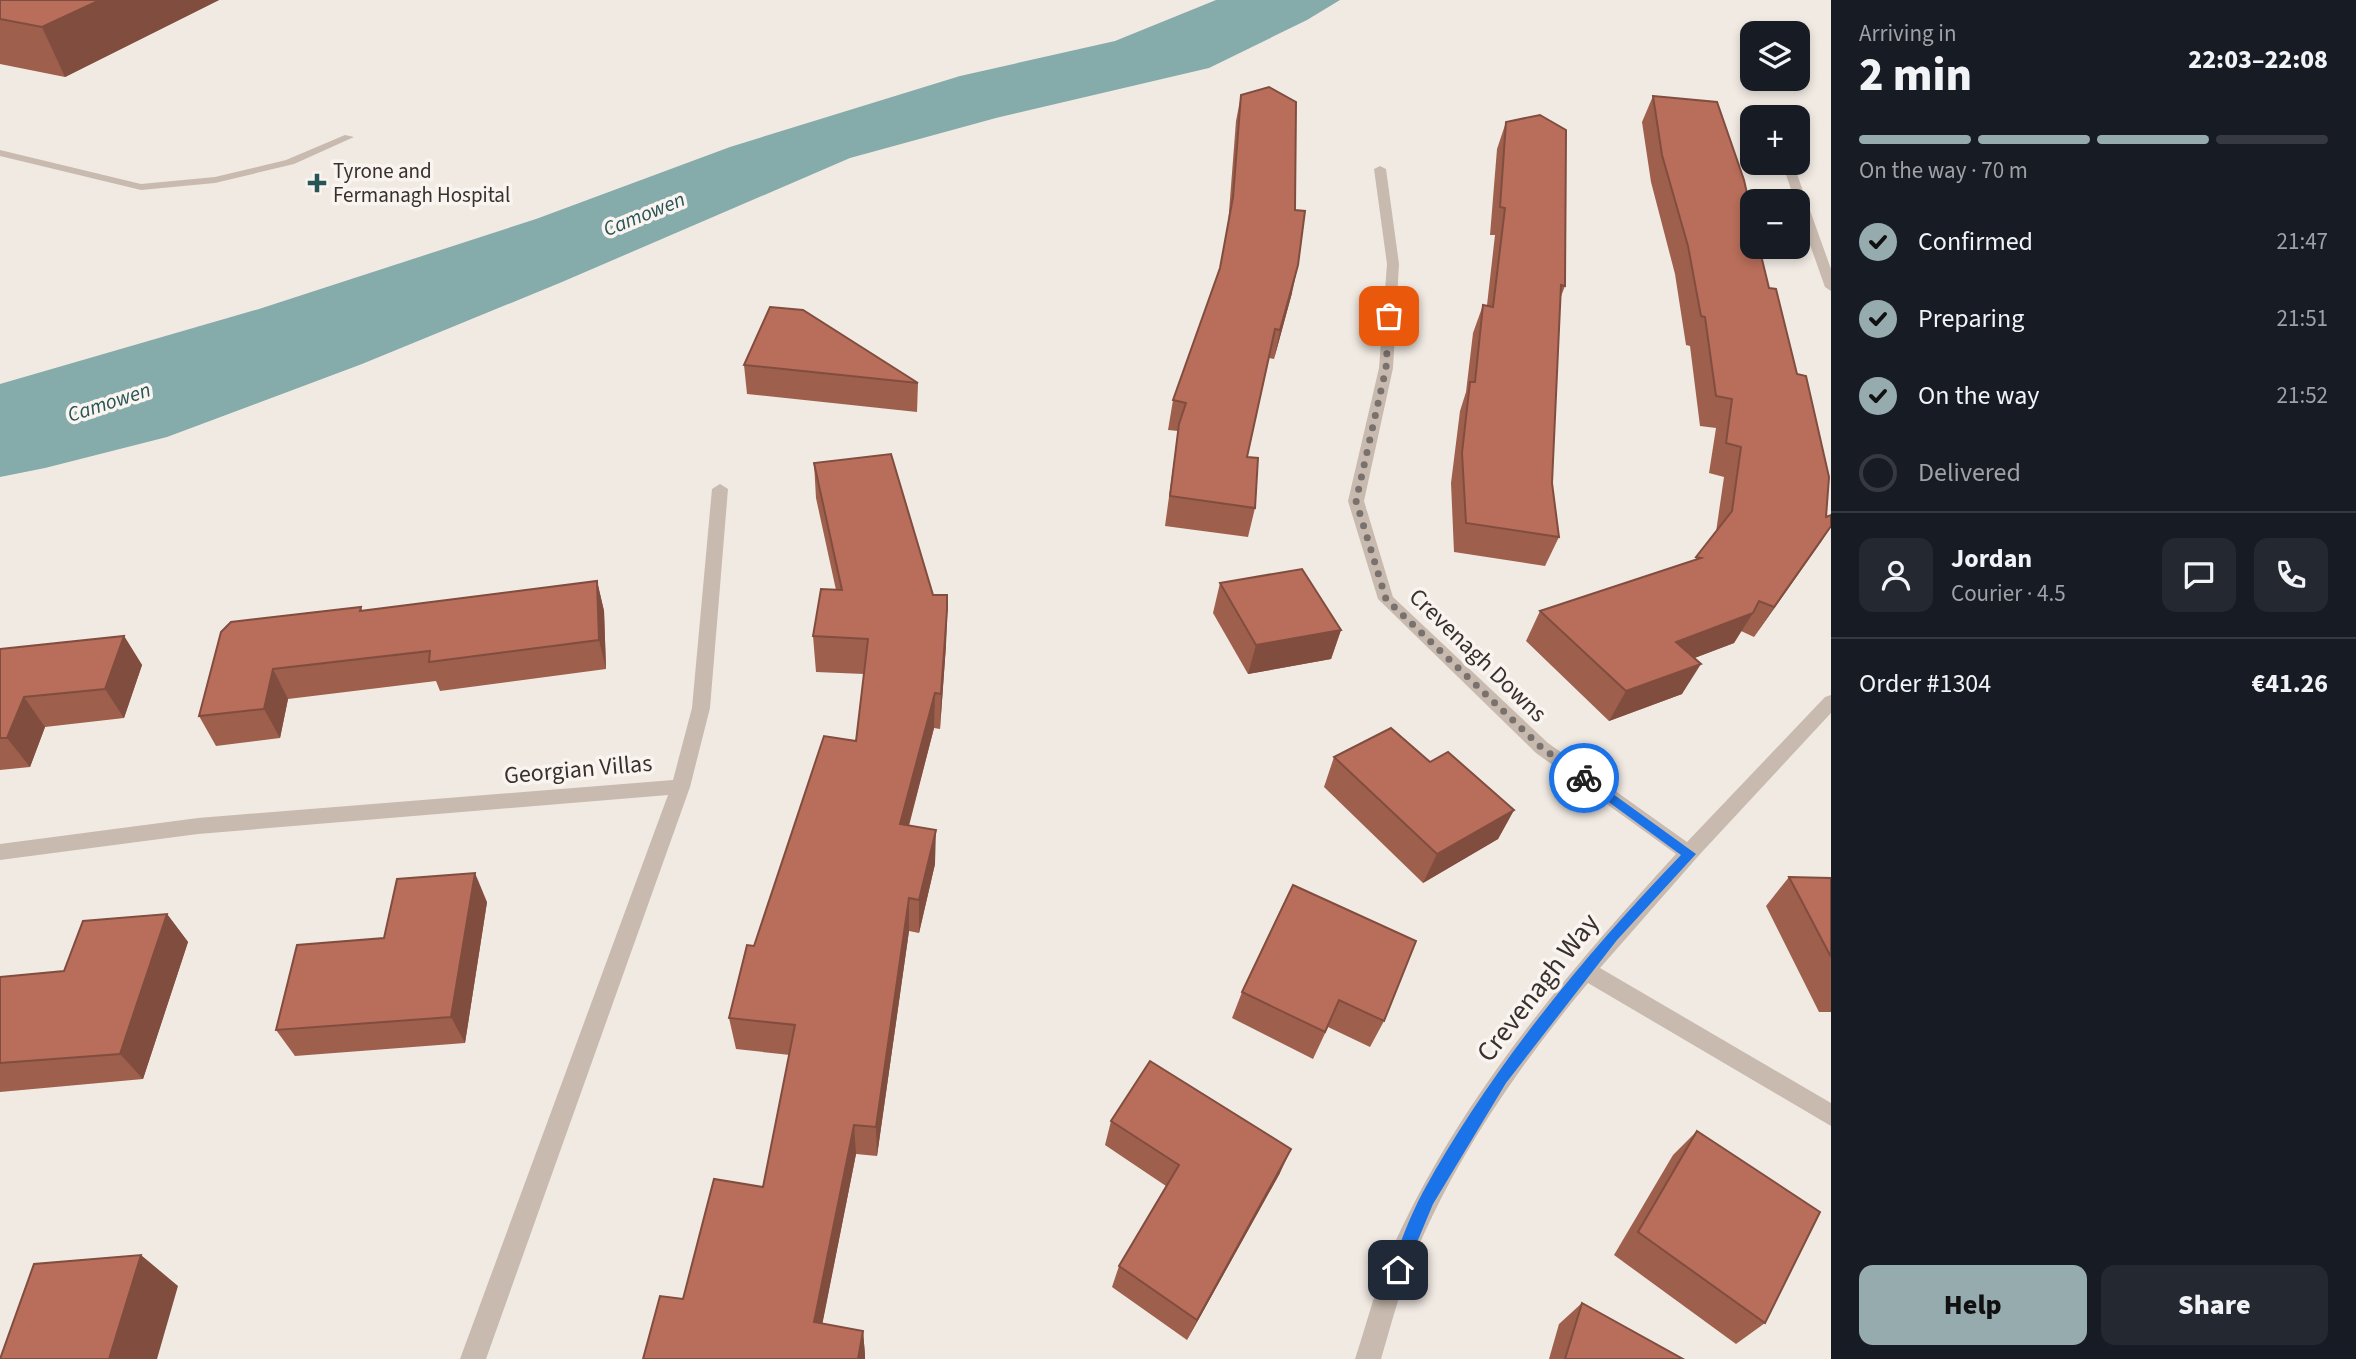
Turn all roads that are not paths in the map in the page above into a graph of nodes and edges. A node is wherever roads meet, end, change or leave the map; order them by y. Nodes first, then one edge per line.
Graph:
1 (349, 137) dead end
2 (0, 153) edge
3 (1380, 169) dead end
4 (1791, 175) edge
5 (1831, 287) edge
6 (720, 489) dead end
7 (1831, 702) edge
8 (681, 787) junction
9 (0, 852) edge
10 (1690, 854) junction
11 (1585, 970) junction
12 (1831, 1115) edge
13 (473, 1359) edge
14 (1368, 1359) edge

1 - 2 street
3 - 10 street, Crevenagh Downs
4 - 5 street
6 - 8 street
7 - 10 street, Crevenagh Way
8 - 9 street, Georgian Villas
8 - 13 street, Georgian Villas
10 - 11 street, Crevenagh Way
11 - 12 street
11 - 14 street, Crevenagh Way

